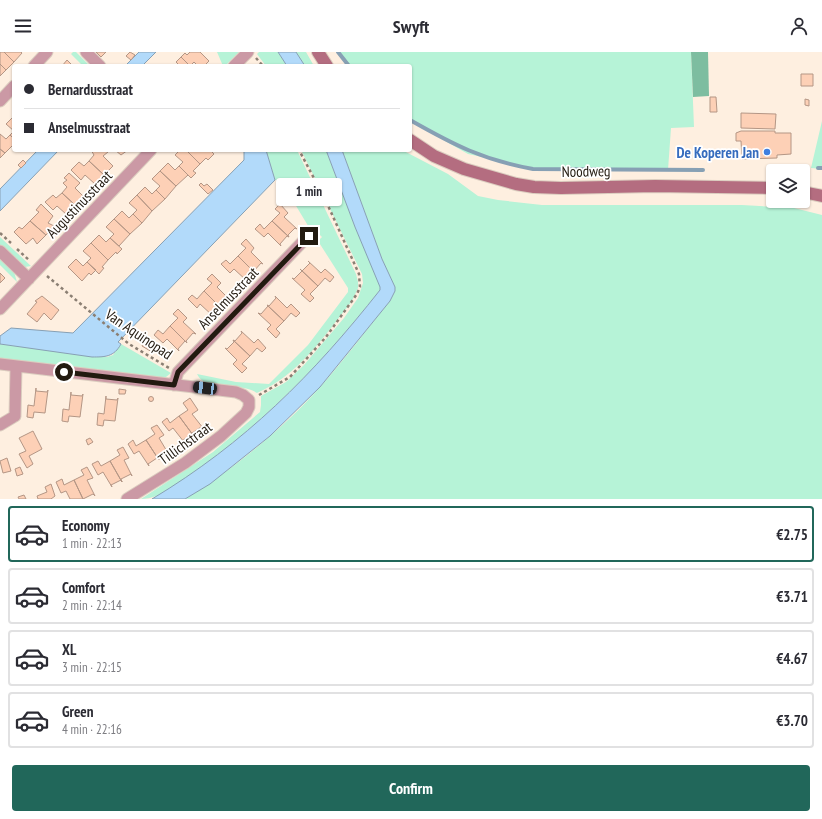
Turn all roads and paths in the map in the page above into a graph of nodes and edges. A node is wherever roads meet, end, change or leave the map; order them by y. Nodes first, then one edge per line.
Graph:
1 (47, 52) edge
2 (86, 52) edge
3 (248, 52) edge
4 (318, 52) edge
5 (36, 64) edge
6 (98, 64) edge
7 (236, 64) edge
8 (326, 64) edge
9 (12, 88) edge
10 (0, 101) edge
11 (412, 141) edge
12 (149, 152) edge
13 (300, 152) edge
14 (766, 188) edge
15 (810, 193) edge
16 (822, 196) edge
17 (309, 236) dead end
18 (0, 251) edge
19 (28, 279) junction
20 (0, 309) edge
21 (89, 312) dead end
22 (0, 364) edge
23 (16, 367) junction
24 (178, 372) junction
25 (174, 385) junction
26 (248, 400) junction
27 (15, 416) junction
28 (0, 420) edge
29 (0, 425) edge
30 (127, 499) edge

1 - 5 street
2 - 6 street
3 - 7 street
4 - 8 main road
9 - 10 street
11 - 14 main road, Noodweg
12 - 19 street, Augustinusstraat
13 - 26 path
15 - 16 main road
17 - 24 street, Anselmusstraat
18 - 19 street
19 - 20 street, Augustinusstraat
21 - 24 path, Van Aquinopad
22 - 23 street
23 - 25 street
23 - 27 street
24 - 25 street, Anselmusstraat
25 - 26 street
26 - 30 street, Tillichstraat
27 - 28 street
27 - 29 street

